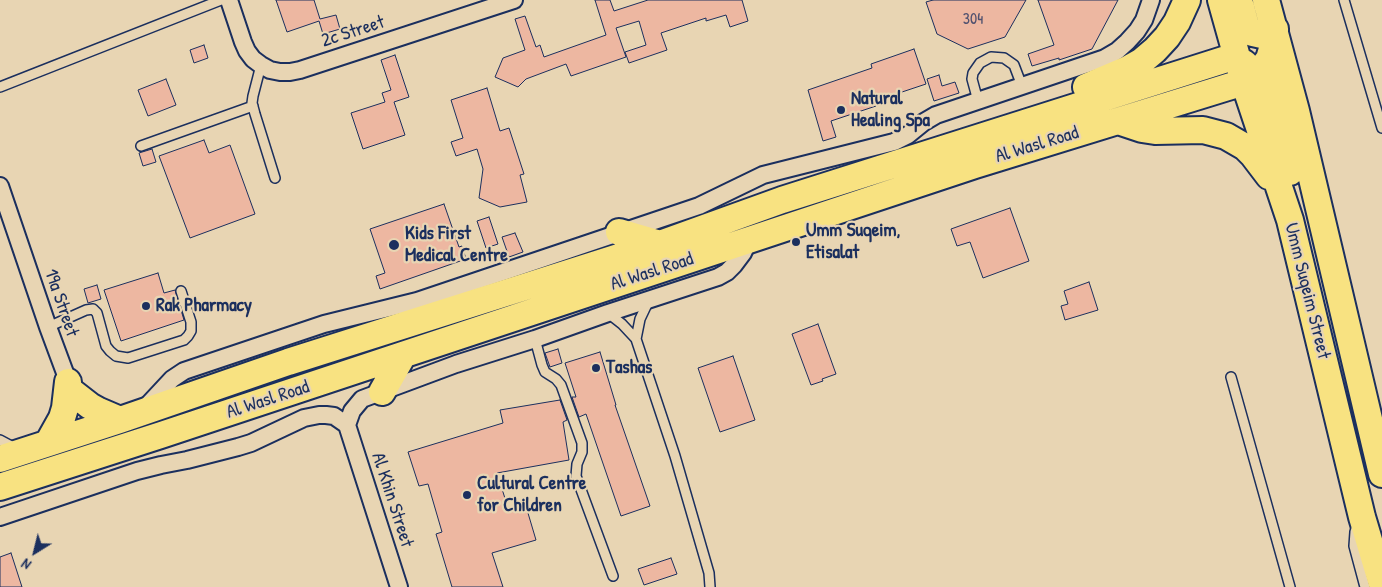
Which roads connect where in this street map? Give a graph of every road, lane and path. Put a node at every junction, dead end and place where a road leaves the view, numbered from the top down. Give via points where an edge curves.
1 (221, 0) edge
2 (229, 0) edge
3 (514, 0) edge
4 (1151, 0) edge
5 (1187, 0) edge
6 (1221, 0) edge
7 (1239, 0) edge
8 (1266, 0) edge
9 (1344, 0) edge
10 (485, 5) edge
11 (1275, 29) junction
12 (1236, 56) junction
13 (261, 65) junction
14 (1022, 86) junction
15 (0, 87) edge
16 (1255, 87) junction
17 (978, 101) junction
18 (253, 106) junction
19 (1118, 121) junction
20 (1013, 127) junction
21 (1382, 128) edge
22 (141, 146) dead end
23 (275, 178) dead end
24 (0, 186) edge
25 (1290, 220) junction
26 (619, 232) junction
27 (749, 240) junction
28 (660, 244) junction
29 (181, 291) dead end
30 (1338, 295) junction
31 (649, 300) junction
32 (608, 313) junction
33 (48, 327) junction
34 (535, 339) junction
35 (636, 339) junction
36 (403, 355) junction
37 (1231, 377) dead end
38 (70, 387) junction
39 (382, 392) junction
40 (130, 416) junction
41 (347, 425) junction
42 (88, 430) junction
43 (48, 444) junction
44 (7, 450) edge
45 (1382, 474) edge
46 (10, 483) edge
47 (0, 517) edge
48 (1362, 517) junction
49 (613, 576) dead end
50 (1382, 584) edge
51 (398, 587) edge
52 (710, 587) edge
53 (1290, 587) edge
54 (1365, 587) edge

1 - 15 lane
2 - 13 street via 247,51
3 - 10 street, 2c Street
4 - 14 street via 1137,31 1117,51 1092,63
5 - 20 main road via 1167,37 1142,61 1062,97
6 - 12 main road, Umm Suqeim Street
7 - 11 main road via 1249,30 1262,35
8 - 11 main road, Umm Suqeim Street
9 - 21 lane
10 - 13 street, 2c Street via 300,70 280,72
11 - 16 main road via 1269,59
11 - 30 main road, Umm Suqeim Street
12 - 16 main road, Umm Suqeim Street
12 - 20 main road, Al Wasl Road
13 - 18 lane
14 - 17 street
14 - 17 lane via 1014,64 1004,58 991,57 980,63 973,73
16 - 19 main road, Al Wasl Road
16 - 25 main road, Umm Suqeim Street
16 - 30 main road via 1312,257
17 - 26 street via 936,116 894,142 763,175 706,203
18 - 22 lane
18 - 23 lane
19 - 25 main road via 1155,131 1203,130 1236,141 1267,172
19 - 27 main road, Al Wasl Road
20 - 28 main road, Al Wasl Road via 782,200
24 - 33 street, 19a Street
25 - 48 main road, Umm Suqeim Street
26 - 28 main road
26 - 40 street via 417,301 324,324 184,371
27 - 31 street via 727,272
27 - 36 main road, Al Wasl Road
28 - 40 main road, Al Wasl Road via 288,362
29 - 33 lane via 191,322 188,336 128,358 116,356 106,346 93,309
30 - 45 main road, Umm Suqeim Street
31 - 32 street
31 - 35 lane via 640,319
32 - 34 street
32 - 35 lane
33 - 38 street, 19a Street
34 - 39 street
34 - 49 lane via 545,372 561,385 582,443 576,476
35 - 52 lane via 675,456 709,573
36 - 39 main road
36 - 46 main road, Al Wasl Road
37 - 53 lane
38 - 40 main road via 94,409 109,416
38 - 42 street, 19a Street
38 - 43 main road via 62,418
39 - 41 street via 356,404
40 - 42 main road, Al Wasl Road
41 - 47 street via 334,416 304,418 238,447 137,471
41 - 51 street, Al Khin Street
42 - 43 main road, Al Wasl Road
42 - 46 main road via 92,441 90,445 50,459
43 - 44 main road, Al Wasl Road
48 - 50 main road, Umm Suqeim Street
48 - 54 lane via 1355,532 1354,546

